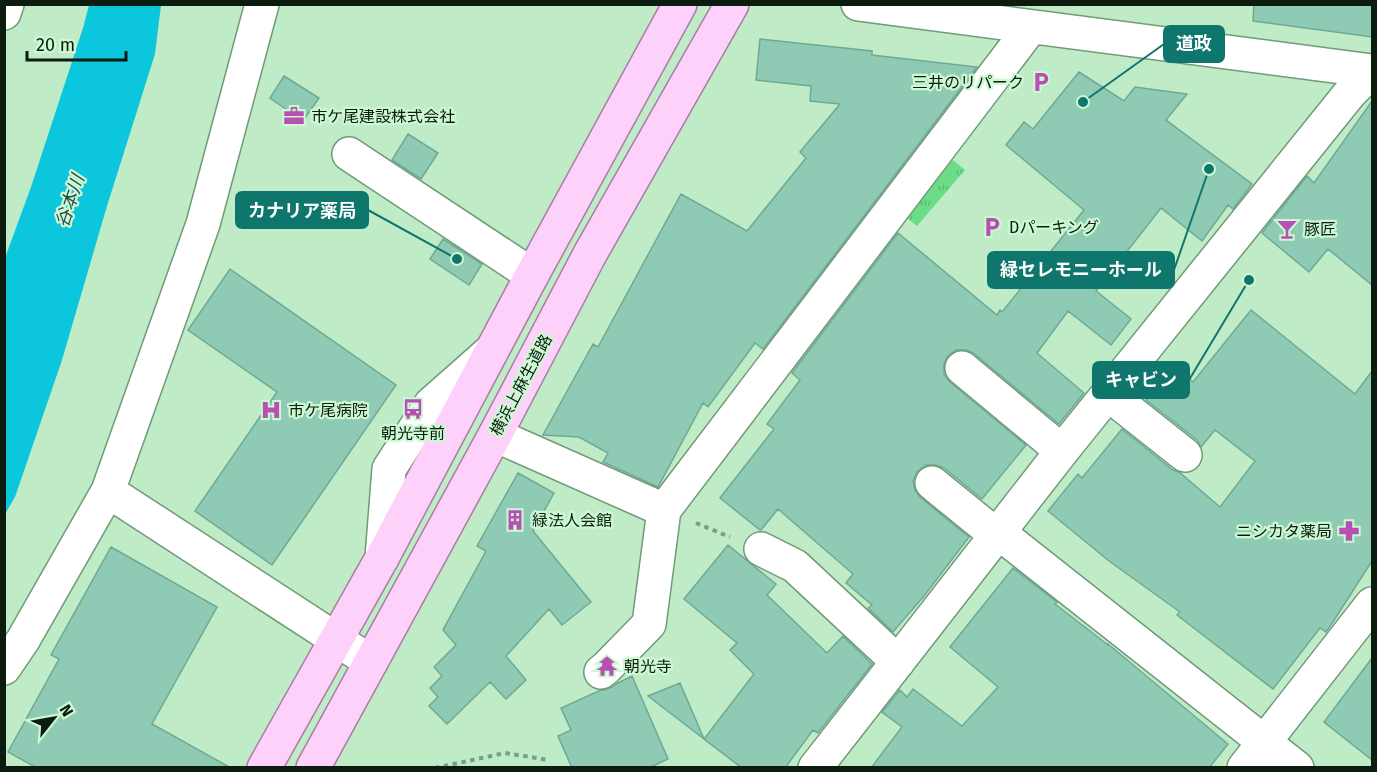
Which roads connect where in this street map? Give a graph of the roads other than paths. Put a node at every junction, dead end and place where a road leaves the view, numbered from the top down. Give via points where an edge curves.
1 (7, 4) edge
2 (262, 4) edge
3 (680, 4) edge
4 (732, 4) edge
5 (858, 4) edge
6 (4, 13) edge
7 (1031, 27) junction
8 (1372, 71) edge
9 (349, 153) dead end
10 (532, 275) junction
11 (962, 368) dead end
12 (1108, 394) junction
13 (495, 435) junction
14 (1062, 451) junction
15 (1185, 455) dead end
16 (932, 483) dead end
17 (108, 491) junction
18 (664, 510) junction
19 (997, 533) junction
20 (761, 549) road end
21 (1372, 604) edge
22 (336, 640) junction
23 (371, 662) junction
24 (898, 662) junction
25 (4, 668) edge
26 (601, 672) dead end
27 (1264, 741) junction
28 (264, 768) edge
29 (313, 768) edge
30 (815, 768) edge
31 (1244, 768) edge
32 (1297, 768) edge

1 - 6 street
2 - 17 street via 203,224
3 - 10 main road
4 - 13 main road, 横浜上麻生道路 via 590,254
5 - 7 street
7 - 8 street
7 - 18 street
8 - 12 street via 1350,93
9 - 10 street
10 - 22 main road
11 - 14 street
12 - 14 street
12 - 15 street
13 - 18 street
13 - 23 main road, 横浜上麻生道路
14 - 19 street
16 - 19 street
17 - 22 street
17 - 25 street
18 - 26 street via 649,624
19 - 24 street
19 - 27 street
20 - 24 street via 795,566
21 - 27 street
22 - 23 street
22 - 28 main road
23 - 29 main road, 横浜上麻生道路
24 - 30 street
27 - 31 street
27 - 32 street

